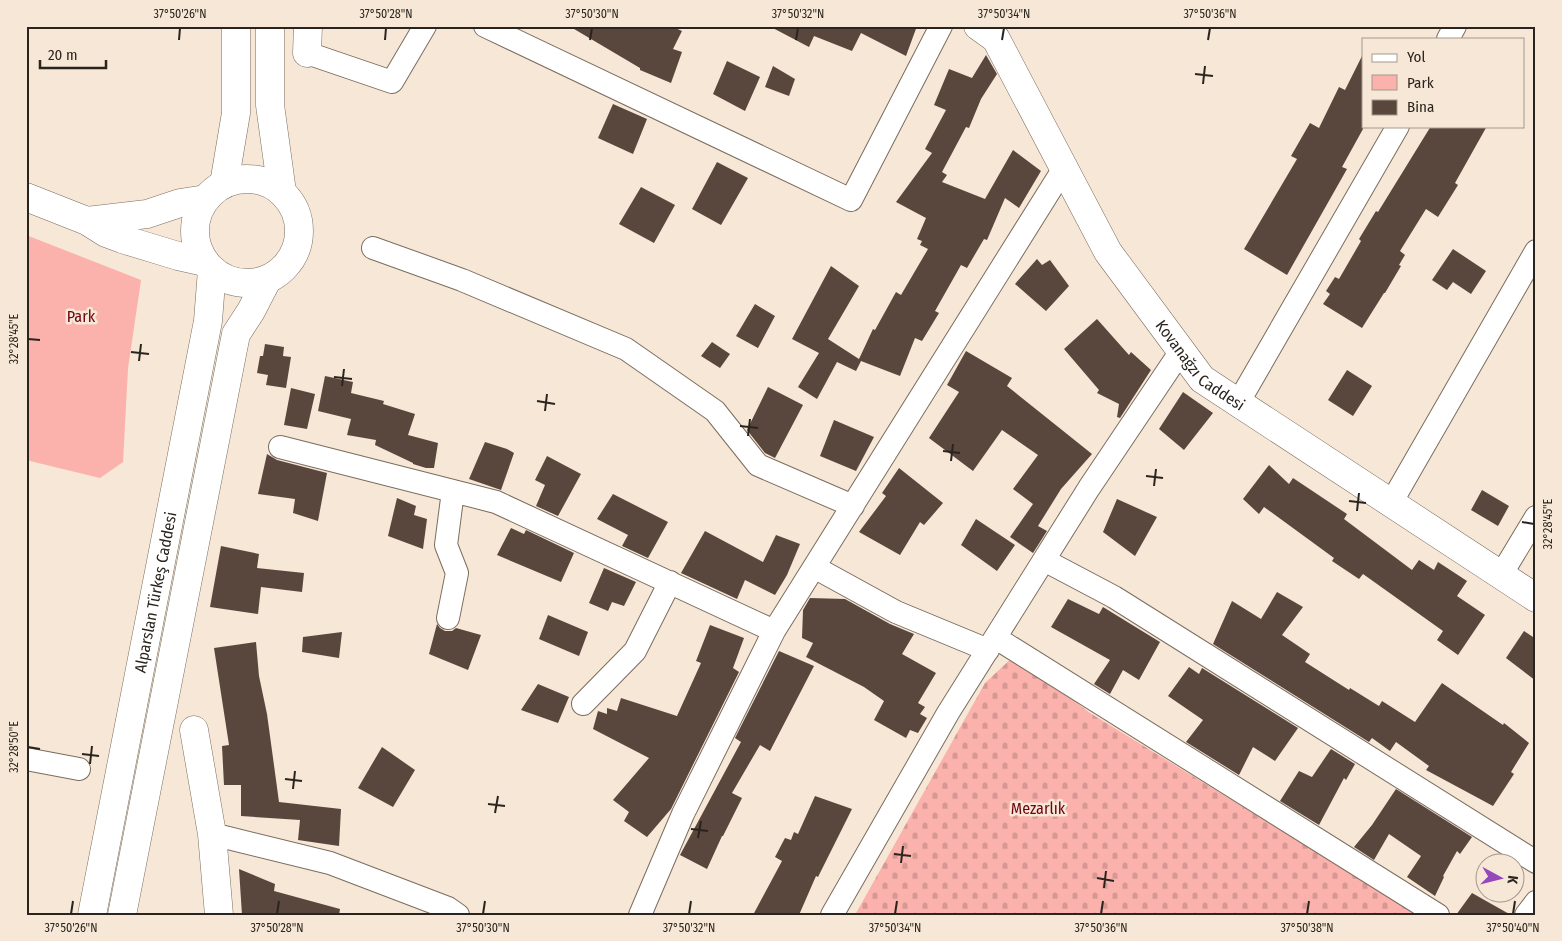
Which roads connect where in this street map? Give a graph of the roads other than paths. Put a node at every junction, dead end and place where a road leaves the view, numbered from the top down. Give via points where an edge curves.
1 (236, 26) edge
2 (270, 26) edge
3 (308, 26) edge
4 (425, 26) edge
5 (485, 26) edge
6 (941, 26) edge
7 (978, 26) edge
8 (1455, 26) edge
9 (1449, 38) edge
10 (307, 53) joint
11 (1397, 128) edge
12 (1064, 168) junction
13 (215, 191) junction
14 (282, 192) junction
15 (26, 197) edge
16 (87, 221) junction
17 (373, 248) dead end
18 (1536, 251) edge
19 (208, 266) junction
20 (267, 280) junction
21 (1181, 351) junction
22 (1238, 403) junction
23 (280, 447) dead end
24 (453, 491) junction
25 (1390, 503) junction
26 (853, 506) junction
27 (1536, 516) edge
28 (1044, 560) junction
29 (814, 567) junction
30 (1501, 576) junction
31 (670, 582) junction
32 (1536, 598) edge
33 (448, 618) dead end
34 (774, 631) junction
35 (992, 644) junction
36 (583, 704) dead end
37 (194, 730) dead end
38 (26, 759) edge
39 (80, 769) dead end
40 (212, 834) junction
41 (1536, 862) edge
42 (1536, 902) edge
43 (92, 915) edge
44 (122, 915) edge
45 (219, 915) edge
46 (458, 915) edge
47 (640, 915) edge
48 (832, 915) edge
49 (1438, 915) edge
50 (1526, 915) edge

1 - 13 main road via 236,113
2 - 14 main road via 270,105
3 - 10 main road
4 - 10 street via 392,82
5 - 6 street via 850,200
7 - 12 main road, Kovanağzı Caddesi via 996,39
8 - 9 street
11 - 22 street
12 - 21 main road, Kovanağzı Caddesi via 1108,252
12 - 26 street
13 - 14 main road via 234,180 251,178
13 - 16 main road via 147,214
13 - 19 main road via 197,213 195,230 197,247
14 - 20 main road via 293,206 299,223 299,240 293,257
15 - 16 main road
16 - 19 main road via 122,239
17 - 26 street via 462,280 626,349 714,411 758,465
18 - 25 street
19 - 20 main road via 232,282 250,284
19 - 43 main road, Alparslan Türkeş Caddesi via 208,321
20 - 44 main road, Alparslan Türkeş Caddesi via 236,334
21 - 22 main road, Kovanağzı Caddesi via 1202,379
21 - 28 street
22 - 25 main road, Kovanağzı Caddesi
23 - 24 street
24 - 31 street via 496,502
24 - 33 street via 446,545 457,572
25 - 30 main road, Kovanağzı Caddesi
26 - 29 street
27 - 30 street
28 - 35 street
28 - 41 street via 1114,597
29 - 34 street
29 - 35 street via 896,612
30 - 32 main road, Kovanağzı Caddesi
31 - 34 street
31 - 36 street via 635,650
34 - 47 street via 683,814
35 - 48 street via 948,713
35 - 49 street
37 - 40 main road
38 - 39 street
40 - 45 main road
40 - 46 street via 330,863 448,908
42 - 50 street

